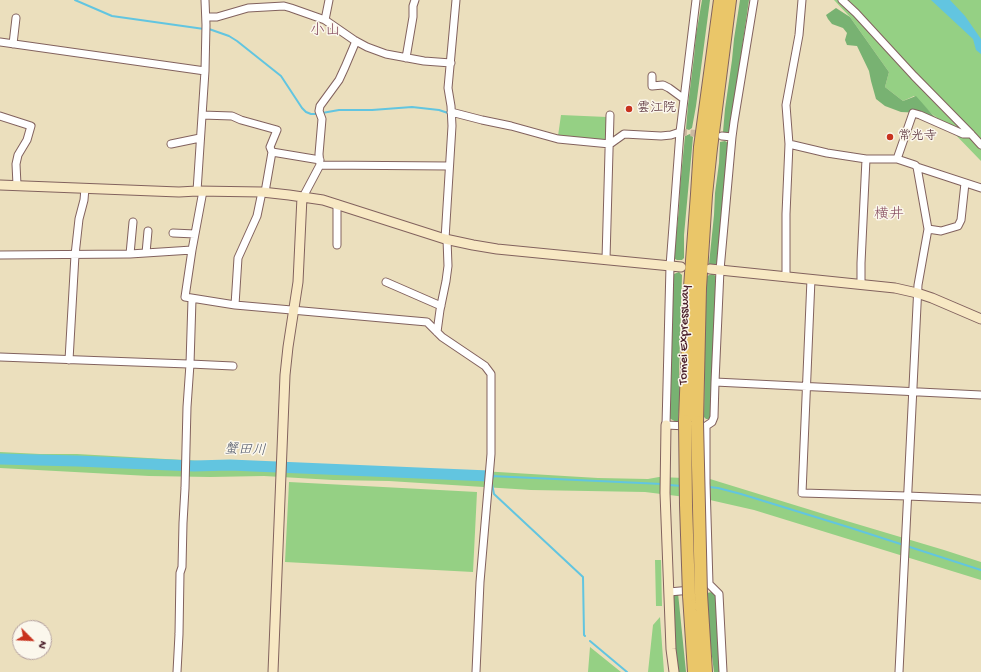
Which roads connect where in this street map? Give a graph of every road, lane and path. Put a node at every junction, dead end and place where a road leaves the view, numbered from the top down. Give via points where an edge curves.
1 (205, 0) edge
2 (329, 0) edge
3 (415, 0) edge
4 (456, 0) edge
5 (696, 0) edge
6 (720, 0) edge
7 (730, 0) edge
8 (754, 0) edge
9 (802, 0) edge
10 (842, 0) edge
11 (206, 17) junction
12 (16, 18) dead end
13 (325, 20) junction
14 (356, 41) junction
15 (0, 42) edge
16 (13, 44) junction
17 (406, 58) junction
18 (451, 63) junction
19 (205, 72) junction
20 (652, 76) dead end
21 (684, 99) junction
22 (451, 112) junction
23 (202, 115) junction
24 (610, 115) dead end
25 (0, 116) edge
26 (680, 132) junction
27 (971, 134) junction
28 (722, 136) dead end
29 (732, 137) junction
30 (200, 138) junction
31 (171, 144) dead end
32 (610, 144) junction
33 (789, 144) junction
34 (981, 145) edge
35 (272, 152) junction
36 (866, 159) junction
37 (898, 159) junction
38 (320, 162) junction
39 (449, 166) junction
40 (917, 167) junction
41 (965, 183) junction
42 (0, 184) edge
43 (17, 185) junction
44 (85, 188) junction
45 (981, 188) edge
46 (200, 191) junction
47 (264, 192) junction
48 (303, 197) junction
49 (337, 204) junction
50 (133, 222) dead end
51 (928, 230) junction
52 (148, 231) dead end
53 (174, 233) dead end
54 (195, 234) junction
55 (446, 239) junction
56 (337, 245) dead end
57 (192, 250) junction
58 (146, 253) junction
59 (130, 254) junction
60 (0, 255) edge
61 (75, 255) junction
62 (606, 259) junction
63 (670, 266) junction
64 (681, 267) dead end
65 (710, 269) dead end
66 (720, 270) junction
67 (786, 277) junction
68 (811, 280) junction
69 (386, 282) dead end
70 (861, 284) junction
71 (917, 293) junction
72 (192, 299) junction
73 (234, 305) junction
74 (441, 306) junction
75 (293, 310) junction
76 (981, 319) edge
77 (437, 332) junction
78 (0, 357) edge
79 (69, 360) junction
80 (190, 364) junction
81 (233, 366) dead end
82 (715, 382) junction
83 (807, 387) junction
84 (912, 391) junction
85 (981, 395) edge
86 (696, 423) junction
87 (666, 425) junction
88 (907, 496) junction
89 (981, 499) edge
90 (713, 589) junction
91 (669, 592) junction
92 (695, 594) junction
93 (177, 672) edge
94 (273, 672) edge
95 (476, 672) edge
96 (674, 672) edge
97 (694, 672) edge
98 (706, 672) edge
99 (723, 672) edge
100 (899, 672) edge

1 - 11 street
2 - 13 street
3 - 17 street
4 - 18 street
5 - 21 street
6 - 86 highway, Tomei Expressway via 700,147 690,287
7 - 86 highway, Tomei Expressway via 706,195
8 - 29 street
9 - 33 street via 799,35 786,105
10 - 27 street
11 - 13 street via 217,18 248,8 284,6
11 - 19 street
12 - 16 street
13 - 14 street
14 - 17 street via 386,54
14 - 38 street via 339,80 320,106
15 - 16 street
16 - 19 street
17 - 18 street
18 - 22 street via 448,88
19 - 23 street
20 - 21 street via 652,86 663,85
21 - 26 street
22 - 32 street via 558,139
22 - 39 street
23 - 30 street
23 - 35 street via 232,116 277,130 270,147
24 - 32 street
25 - 43 street via 31,126 27,140 18,155
26 - 32 street via 661,136 624,134
26 - 63 street
27 - 34 street
27 - 37 street via 962,134 913,113
28 - 29 street
29 - 66 street
30 - 31 street
30 - 46 street
32 - 62 street
33 - 36 street
33 - 67 street
35 - 38 street
35 - 47 street
36 - 37 street
36 - 70 street
37 - 40 street
38 - 39 street
38 - 48 street
39 - 55 street
40 - 41 street
40 - 51 street
41 - 45 street
41 - 51 street via 958,226 941,231
42 - 43 street
43 - 44 street
44 - 46 street
44 - 61 street
46 - 47 street
46 - 54 street
47 - 48 street
47 - 73 street via 257,216 238,258
48 - 49 street
48 - 75 street via 298,282
49 - 55 street
49 - 56 street
50 - 59 street
51 - 71 street
52 - 58 street
53 - 54 street
54 - 57 street
55 - 62 street via 497,249
55 - 74 street via 448,266
57 - 58 street
57 - 72 street via 185,297
58 - 59 street
59 - 61 street
60 - 61 street
61 - 79 street
62 - 63 street
63 - 64 street
63 - 87 street
65 - 66 street
66 - 67 street
66 - 82 street
67 - 68 street
68 - 70 street
68 - 83 street
69 - 74 street
70 - 71 street
71 - 76 street
71 - 84 street
72 - 73 street
72 - 80 street
73 - 75 street
74 - 77 street
75 - 77 street via 427,322
75 - 94 street via 285,375
77 - 95 street via 485,366 492,374 491,454 480,582
78 - 79 street
79 - 80 street
80 - 81 street
80 - 93 street
82 - 83 street
82 - 86 street via 712,422
83 - 84 street
83 - 88 street via 802,493
84 - 85 street
84 - 88 street
86 - 87 street
86 - 90 street via 706,483 709,584
86 - 92 highway, Tomei Expressway, bridge
87 - 91 street via 665,493
88 - 89 street
88 - 100 street
90 - 91 street
90 - 99 street via 718,594
91 - 96 street
92 - 97 highway, Tomei Expressway
92 - 98 highway, Tomei Expressway

